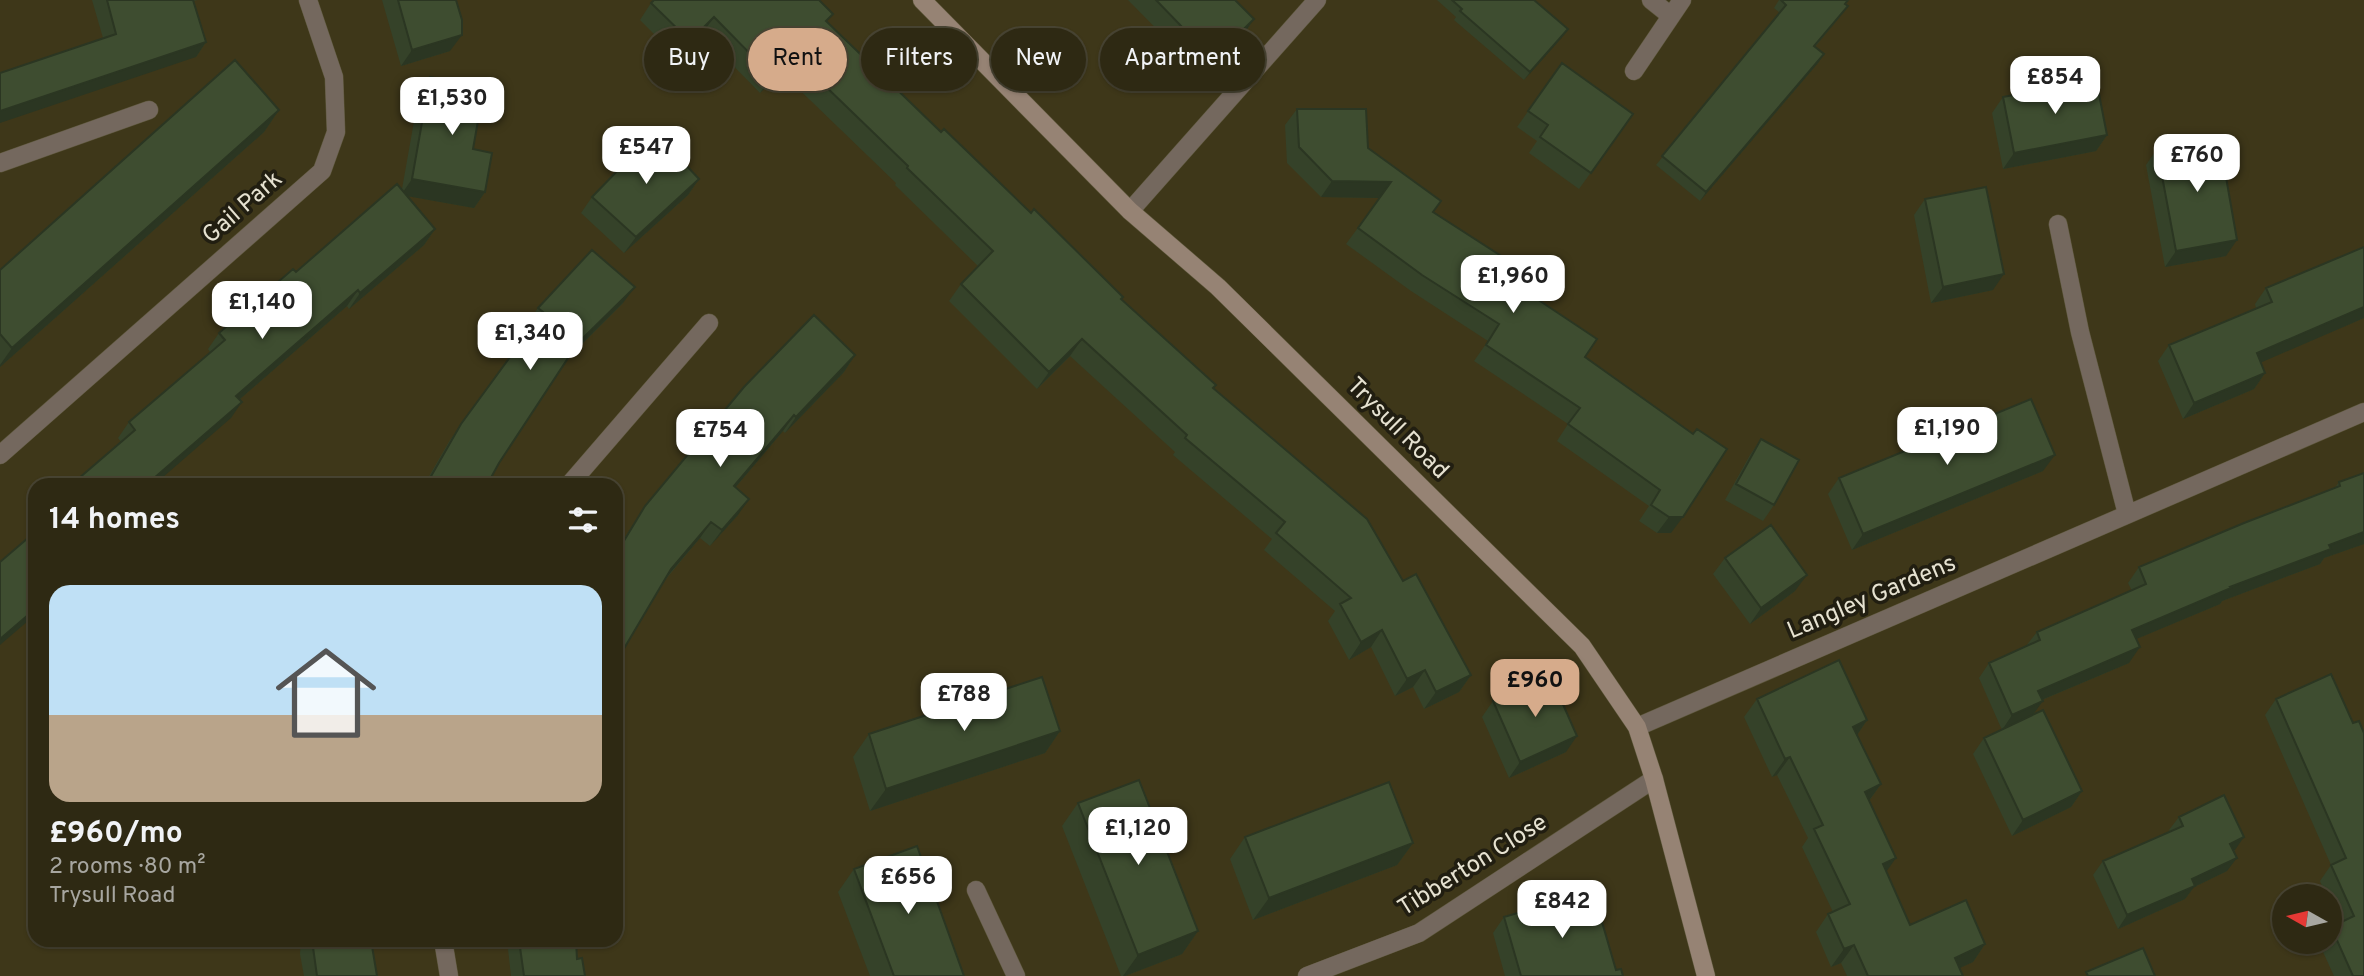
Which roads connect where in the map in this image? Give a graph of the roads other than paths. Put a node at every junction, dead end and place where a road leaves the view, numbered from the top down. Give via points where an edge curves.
1 (308, 0) edge
2 (922, 0) edge
3 (1317, 0) edge
4 (1651, 0) edge
5 (1682, 0) edge
6 (1671, 16) junction
7 (1634, 71) dead end
8 (149, 110) dead end
9 (0, 163) edge
10 (1130, 211) junction
11 (2058, 224) dead end
12 (709, 323) dead end
13 (2364, 412) edge
14 (0, 455) edge
15 (575, 478) edge
16 (2127, 514) junction
17 (1637, 727) junction
18 (1654, 779) junction
19 (976, 890) dead end
20 (444, 947) edge
21 (449, 976) edge
22 (1016, 976) edge
23 (1307, 976) edge
24 (1706, 976) edge

1 - 14 street, Gail Park via 334,77 336,132 322,171
2 - 10 street, Trysull Road
3 - 10 street
4 - 6 street
5 - 6 street
6 - 7 street
8 - 9 street
10 - 17 street, Trysull Road via 1218,287 1583,646
11 - 16 street via 2080,332
12 - 15 street
13 - 16 street, Langley Gardens
16 - 17 street, Langley Gardens
17 - 18 street, Trysull Road
18 - 23 street, Tibberton Close via 1419,933
18 - 24 street, Trysull Road
19 - 22 street
20 - 21 street

